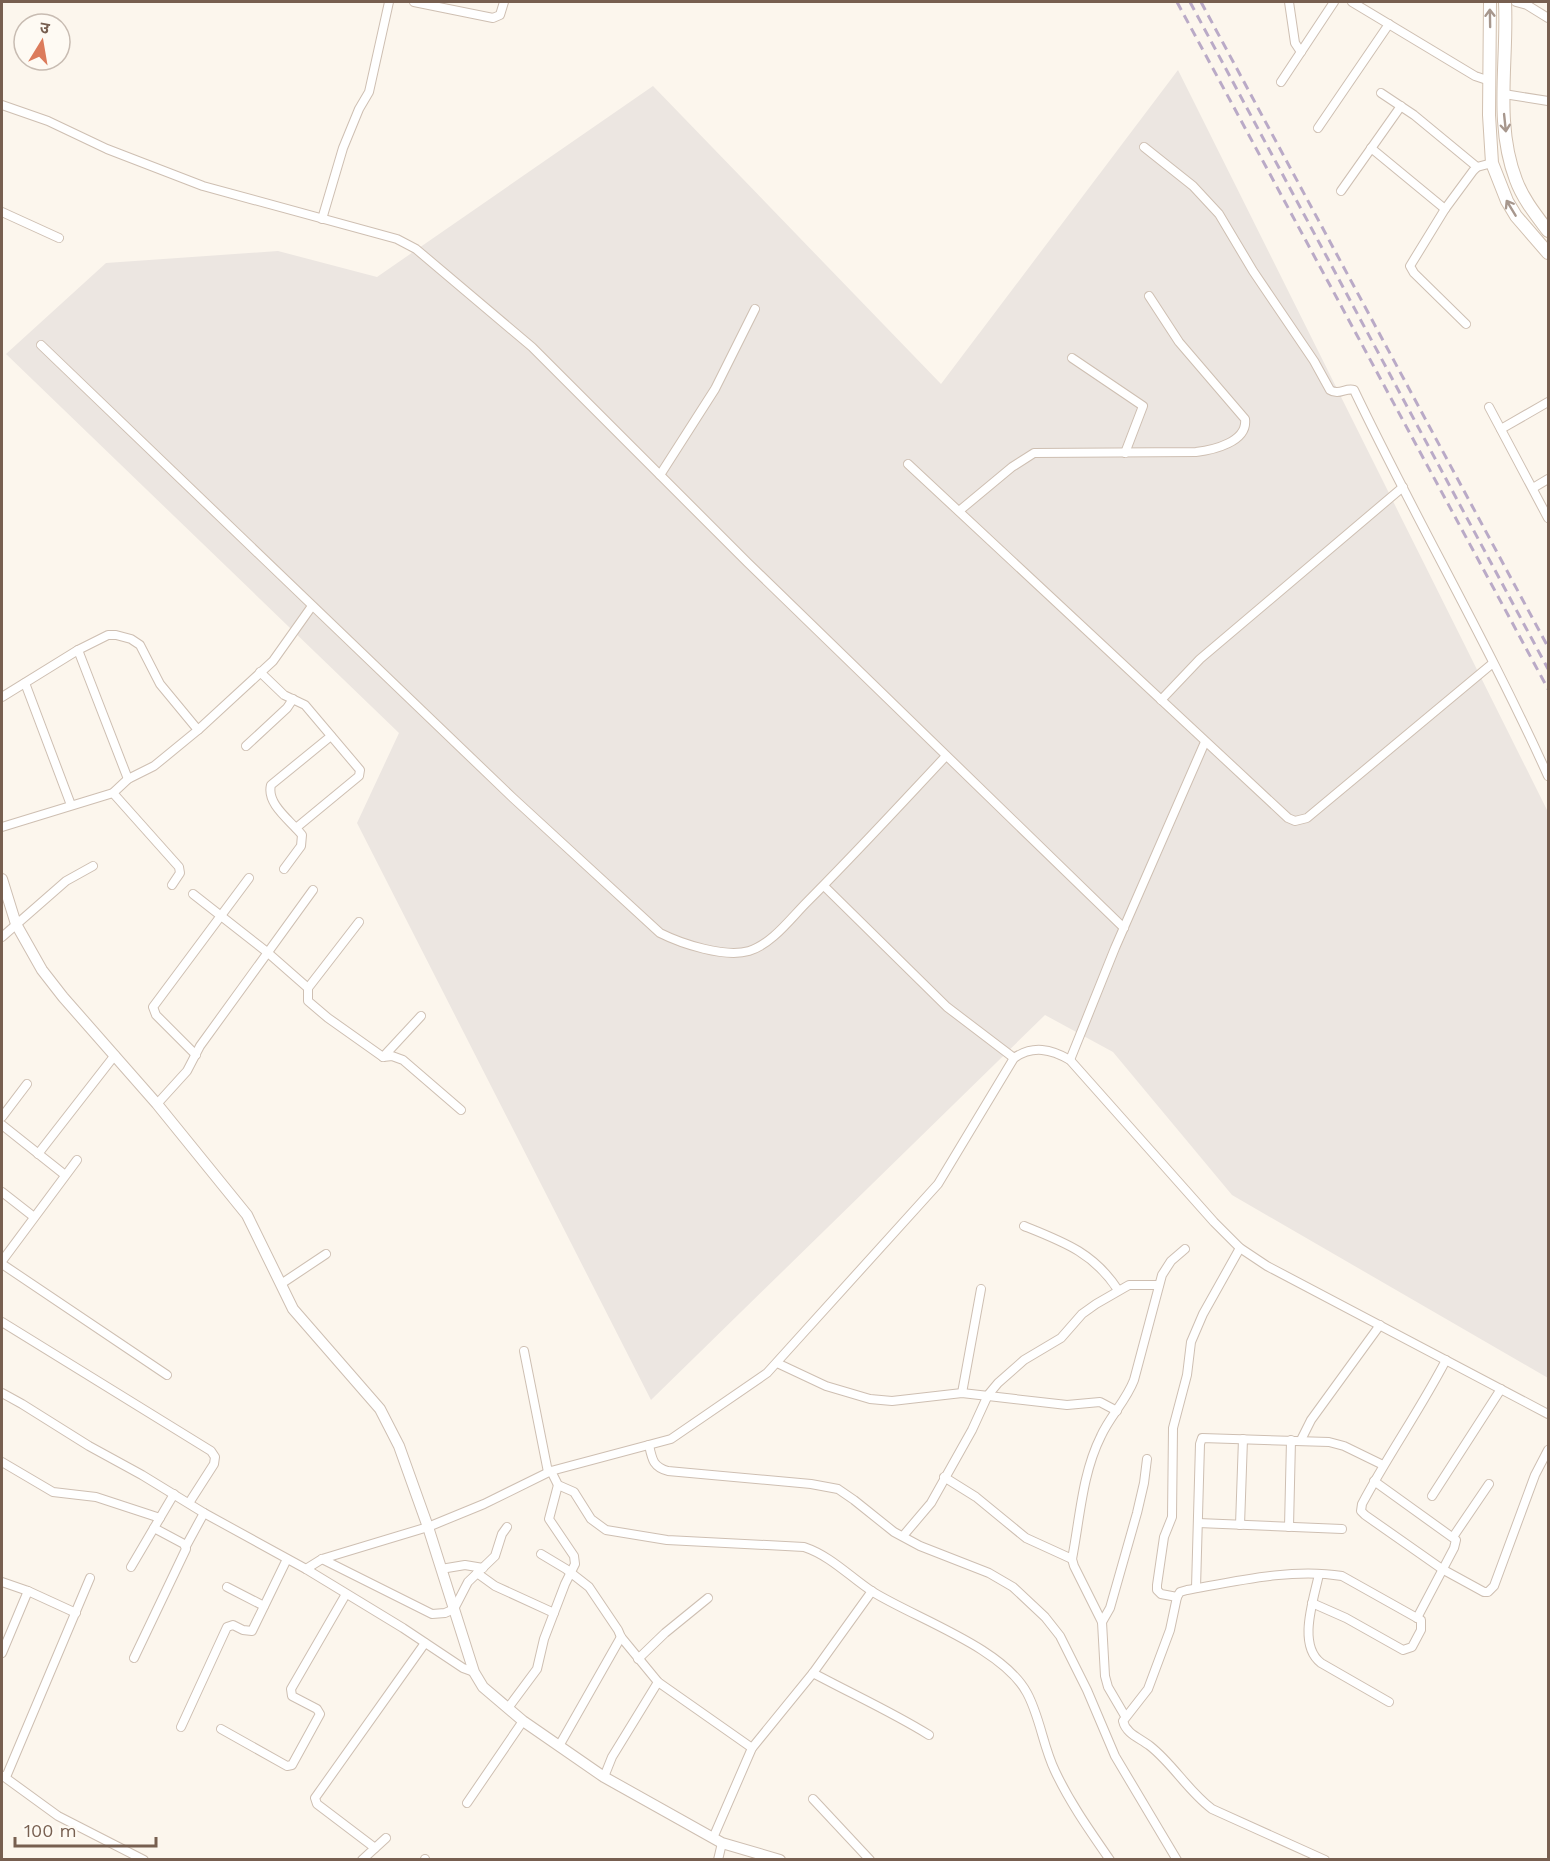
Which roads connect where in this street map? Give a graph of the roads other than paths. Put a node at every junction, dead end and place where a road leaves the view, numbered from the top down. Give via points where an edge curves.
1 (388, 2) edge
2 (414, 2) edge
3 (504, 2) edge
4 (1289, 2) edge
5 (1334, 2) edge
6 (1352, 2) edge
7 (1490, 2) edge
8 (1504, 2) edge
9 (1515, 2) edge
10 (450, 5) edge
11 (1548, 18) edge
12 (1389, 24) junction
13 (1301, 52) junction
14 (1490, 81) junction
15 (1281, 82) dead end
16 (1381, 93) dead end
17 (1503, 94) junction
18 (1548, 101) edge
19 (2, 105) edge
20 (1401, 106) junction
21 (1318, 128) dead end
22 (1144, 147) dead end
23 (1371, 148) junction
24 (1492, 163) junction
25 (1477, 167) junction
26 (1341, 191) dead end
27 (1445, 209) junction
28 (2, 212) edge
29 (322, 219) junction
30 (1548, 231) edge
31 (59, 238) dead end
32 (1548, 253) edge
33 (1149, 296) dead end
34 (755, 309) dead end
35 (1466, 324) dead end
36 (41, 345) dead end
37 (1072, 358) dead end
38 (1489, 407) dead end
39 (1547, 407) edge
40 (1502, 429) junction
41 (1125, 453) junction
42 (908, 464) dead end
43 (660, 475) junction
44 (1548, 478) edge
45 (1403, 487) junction
46 (1533, 488) junction
47 (959, 511) junction
48 (1548, 519) edge
49 (312, 606) junction
50 (78, 650) junction
51 (1493, 663) junction
52 (260, 672) junction
53 (25, 683) junction
54 (2, 697) edge
55 (293, 699) junction
56 (1161, 700) junction
57 (198, 730) junction
58 (331, 736) junction
59 (1205, 742) junction
60 (246, 746) dead end
61 (946, 756) junction
62 (1548, 776) edge
63 (128, 779) junction
64 (113, 793) junction
65 (71, 805) junction
66 (2, 826) edge
67 (296, 828) junction
68 (93, 866) dead end
69 (284, 869) dead end
70 (249, 878) dead end
71 (2, 879) edge
72 (172, 885) dead end
73 (824, 886) junction
74 (313, 890) dead end
75 (193, 894) dead end
76 (220, 916) junction
77 (359, 922) dead end
78 (16, 924) junction
79 (1124, 928) junction
80 (2, 937) edge
81 (267, 952) junction
82 (308, 987) junction
83 (422, 1016) dead end
84 (196, 1055) junction
85 (115, 1056) junction
86 (383, 1057) junction
87 (1014, 1058) junction
88 (1070, 1060) junction
89 (27, 1084) dead end
90 (157, 1104) junction
91 (461, 1110) dead end
92 (2, 1117) edge
93 (2, 1125) edge
94 (38, 1154) junction
95 (77, 1160) dead end
96 (65, 1175) junction
97 (2, 1192) edge
98 (34, 1217) junction
99 (1024, 1226) dead end
100 (1240, 1248) junction
101 (1185, 1249) dead end
102 (326, 1254) dead end
103 (2, 1259) edge
104 (281, 1284) junction
105 (1160, 1285) junction
106 (981, 1289) dead end
107 (1118, 1290) junction
108 (2, 1323) edge
109 (1380, 1325) junction
110 (524, 1351) dead end
111 (1446, 1360) junction
112 (777, 1363) junction
113 (167, 1375) dead end
114 (1501, 1389) junction
115 (962, 1393) junction
116 (2, 1394) edge
117 (988, 1395) junction
118 (1117, 1411) junction
119 (1548, 1414) edge
120 (1243, 1439) junction
121 (1296, 1440) junction
122 (647, 1446) junction
123 (1548, 1450) edge
124 (1147, 1459) dead end
125 (2, 1462) edge
126 (1383, 1465) junction
127 (552, 1470) junction
128 (944, 1477) junction
129 (1374, 1481) junction
130 (1490, 1484) dead end
131 (558, 1485) junction
132 (174, 1494) junction
133 (1432, 1496) dead end
134 (189, 1503) junction
135 (204, 1513) junction
136 (160, 1518) junction
137 (1198, 1523) junction
138 (1240, 1525) junction
139 (428, 1527) junction
140 (507, 1527) dead end
141 (1289, 1527) junction
142 (154, 1528) junction
143 (1342, 1529) dead end
144 (903, 1536) junction
145 (1453, 1537) junction
146 (186, 1546) junction
147 (541, 1554) dead end
148 (287, 1559) junction
149 (322, 1559) junction
150 (1072, 1559) junction
151 (131, 1567) dead end
152 (306, 1569) junction
153 (441, 1569) junction
154 (1442, 1569) junction
155 (480, 1571) junction
156 (570, 1572) junction
157 (1319, 1574) junction
158 (90, 1578) dead end
159 (2, 1582) edge
160 (227, 1587) dead end
161 (1196, 1588) junction
162 (28, 1591) junction
163 (872, 1591) junction
164 (346, 1594) junction
165 (1177, 1597) junction
166 (708, 1598) dead end
167 (1312, 1603) junction
168 (264, 1606) junction
169 (454, 1609) junction
170 (76, 1613) junction
171 (554, 1613) junction
172 (1417, 1618) junction
173 (1102, 1622) junction
174 (621, 1637) junction
175 (425, 1643) junction
176 (2, 1653) edge
177 (134, 1658) dead end
178 (638, 1659) junction
179 (474, 1672) junction
180 (813, 1673) junction
181 (657, 1682) junction
182 (1389, 1702) dead end
183 (508, 1708) junction
184 (1125, 1716) junction
185 (523, 1721) junction
186 (181, 1727) dead end
187 (221, 1729) dead end
188 (929, 1735) dead end
189 (559, 1746) junction
190 (752, 1748) junction
191 (4, 1776) edge
192 (604, 1777) junction
193 (813, 1799) dead end
194 (466, 1803) dead end
195 (386, 1838) dead end
196 (718, 1840) junction
197 (375, 1848) junction
198 (144, 1860) edge
199 (362, 1860) edge
200 (718, 1860) edge
201 (780, 1860) edge
202 (870, 1860) edge
203 (1110, 1860) edge
204 (1177, 1860) edge
205 (1325, 1860) edge

1 - 29 street via 369,92 343,148
2 - 10 street
3 - 10 street via 500,15 493,18
4 - 13 street via 1295,43
5 - 13 street
6 - 12 street
14 -> 7 main road
8 - 17 main road
9 - 11 street
12 - 14 street via 1475,76
12 - 21 street
13 - 15 street
14 - 24 main road
16 - 20 street
17 - 18 street
17 -> 30 main road via 1514,174
19 - 29 street via 203,186
20 - 23 street
20 - 25 street
22 - 45 street via 1208,200 1330,390 1354,390
23 - 26 street
23 - 27 street
24 - 25 street
32 -> 24 main road via 1516,216
25 - 27 street
27 - 35 street via 1411,262 1411,269
28 - 31 street
29 - 43 street via 397,239 416,249 532,347
33 - 41 street via 1179,342 1246,422 1235,439 1215,450
34 - 43 street via 715,389
36 - 49 street
37 - 41 street via 1143,406
38 - 40 street
39 - 40 street
40 - 46 street
41 - 47 street via 1034,453
42 - 47 street
43 - 61 street
44 - 46 street
45 - 51 street
45 - 56 street via 1200,659
46 - 48 street
47 - 56 street
49 - 52 street via 273,661
49 - 73 street via 660,933 693,946 745,952 771,939
50 - 53 street
50 - 57 street via 108,635 125,636 135,642 144,650 160,684
50 - 63 street
51 - 59 street via 1301,821 1288,818
51 - 62 street
52 - 55 street
52 - 57 street
53 - 54 street
53 - 65 street
55 - 58 street via 305,705
55 - 60 street
56 - 59 street
57 - 63 street via 154,766
58 - 67 street via 271,785 271,800
58 - 67 street via 360,774
59 - 79 street
61 - 73 street
61 - 79 street
63 - 64 street
64 - 65 street
64 - 72 street via 179,867 180,873
65 - 66 street
67 - 69 street via 303,840
68 - 78 street via 66,881
70 - 76 street
71 - 78 street
73 - 87 street via 947,1007
74 - 81 street
75 - 76 street
76 - 81 street
76 - 84 street via 153,1007 156,1015
77 - 82 street
78 - 80 street
78 - 85 street via 42,970
79 - 88 street
81 - 82 street
81 - 84 street
82 - 86 street via 308,1001
83 - 86 street
84 - 90 street
85 - 90 street
85 - 94 street
86 - 91 street via 403,1060
87 - 88 street via 1032,1049 1047,1049
87 - 112 street via 938,1184
88 - 100 street
89 - 92 street
90 - 104 street via 247,1215
93 - 94 street
94 - 96 street
95 - 96 street
96 - 98 street
97 - 98 street
98 - 103 street
99 - 107 street via 1080,1250 1100,1266
100 - 109 street
100 - 165 street via 1191,1342 1173,1428 1172,1522 1164,1537 1157,1590
101 - 105 street via 1165,1268
102 - 104 street
103 - 113 street
104 - 139 street via 293,1309 380,1409 399,1446
105 - 107 street via 1140,1284
105 - 118 street via 1134,1380
106 - 115 street
107 - 117 street via 1082,1314 1061,1338 1016,1367
108 - 134 street via 211,1451 214,1464
109 - 111 street
109 - 121 street
110 - 127 street
111 - 114 street
111 - 126 street via 1425,1401
112 - 115 street via 826,1386 870,1399 892,1401
112 - 122 street via 678,1436
114 - 119 street
114 - 133 street
115 - 117 street
116 - 132 street
117 - 118 street via 1067,1405 1100,1402
117 - 128 street
118 - 150 street via 1101,1436 1086,1479
120 - 121 street
120 - 137 street via 1201,1440
120 - 138 street
121 - 126 street via 1335,1443
121 - 141 street
122 - 127 street
122 - 144 street via 656,1466 668,1471 838,1489
123 - 154 street via 1491,1590 1485,1592
124 - 173 street via 1137,1513 1110,1608
125 - 136 street via 53,1492 96,1497
126 - 129 street
127 - 131 street
127 - 139 street
128 - 144 street via 931,1503
128 - 150 street via 1026,1538
129 - 145 street
129 - 154 street via 1361,1511
130 - 145 street
131 - 156 street via 549,1519 574,1556
131 - 163 street via 574,1492 591,1520 606,1530 667,1540 804,1547 818,1552
132 - 134 street
132 - 136 street
134 - 135 street
135 - 146 street
135 - 148 street
136 - 142 street
137 - 138 street
137 - 161 street
138 - 141 street
139 - 149 street
139 - 153 street
140 - 155 street via 495,1556
141 - 143 street
142 - 146 street
142 - 151 street
144 - 204 street via 1000,1579 1045,1617 1060,1636 1115,1756
145 - 154 street via 1456,1544
146 - 177 street
147 - 156 street
148 - 152 street
148 - 168 street
149 - 152 street
149 - 169 street via 432,1614
150 - 173 street
152 - 164 street
153 - 155 street via 465,1565
153 - 169 street
154 - 172 street
155 - 169 street via 468,1582
155 - 171 street via 495,1586
156 - 171 street
156 - 174 street via 589,1587
157 - 161 street via 1278,1575
157 - 167 street
157 - 172 street via 1350,1579
158 - 170 street
159 - 162 street
160 - 168 street
161 - 165 street via 1180,1592
162 - 170 street
162 - 176 street
163 - 180 street
163 - 203 street via 996,1658 1014,1675 1027,1694 1054,1769
164 - 175 street
164 - 187 street via 291,1689 292,1696 320,1714 291,1765
165 - 184 street via 1154,1675 1138,1703
166 - 178 street
167 - 172 street via 1403,1650 1412,1647 1421,1630
167 - 182 street via 1309,1624 1316,1659
168 - 186 street via 251,1632 233,1625 227,1627
169 - 179 street
170 - 191 street
171 - 183 street via 537,1670
173 - 184 street via 1105,1676
174 - 178 street
174 - 189 street
175 - 179 street
175 - 197 street via 315,1798 317,1804
178 - 181 street
179 - 183 street via 483,1687
180 - 188 street
180 - 190 street
181 - 190 street
181 - 192 street
183 - 185 street
184 - 205 street via 1127,1730 1151,1747 1212,1809
185 - 189 street
185 - 194 street
189 - 192 street
190 - 196 street
191 - 198 street via 58,1816
192 - 196 street
193 - 202 street
195 - 197 street
196 - 200 street
196 - 201 street
197 - 199 street

